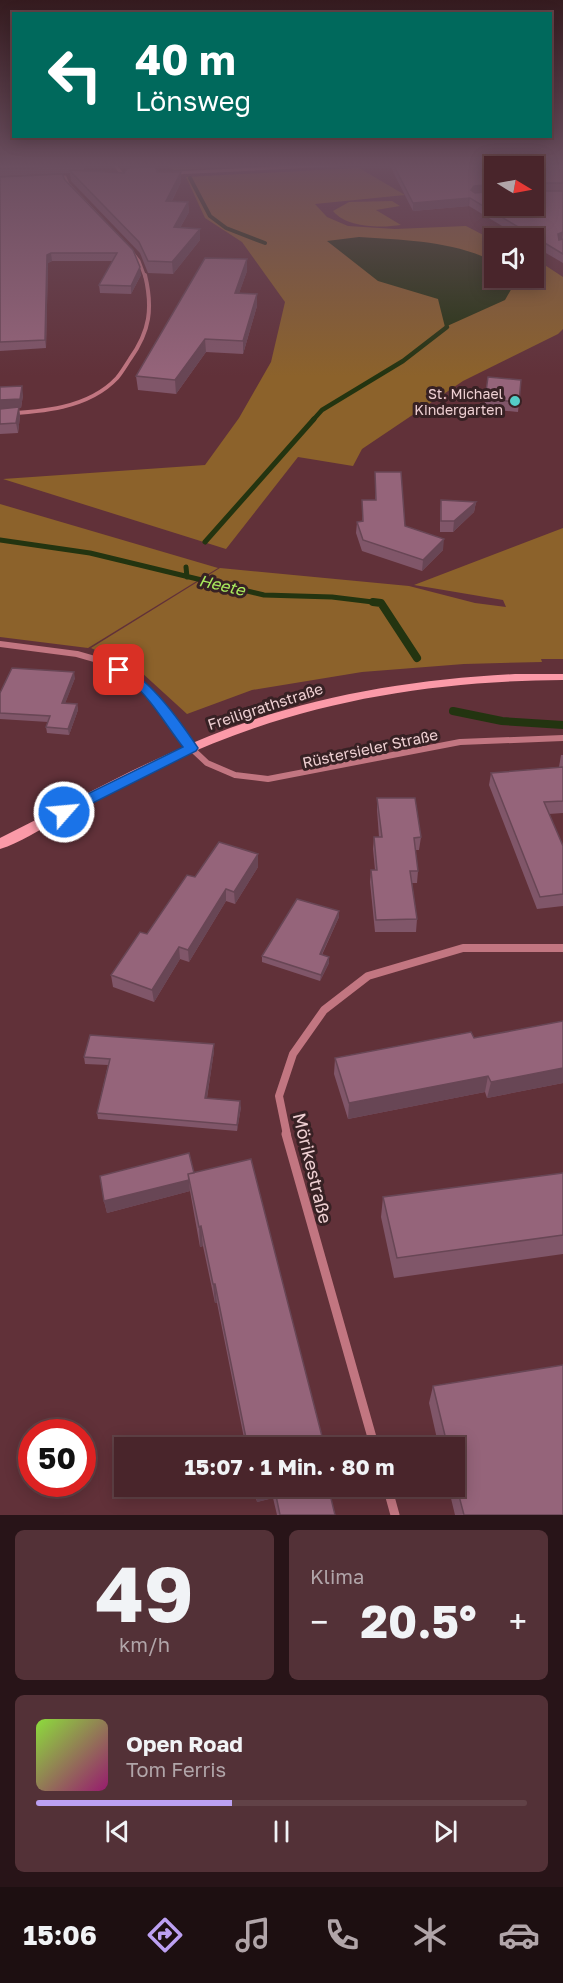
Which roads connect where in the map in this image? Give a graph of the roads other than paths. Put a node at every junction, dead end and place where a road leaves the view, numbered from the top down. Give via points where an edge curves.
1 (124, 242) edge
2 (0, 414) edge
3 (0, 644) edge
4 (563, 678) edge
5 (563, 738) edge
6 (191, 748) junction
7 (0, 844) edge
8 (563, 948) edge
9 (372, 1437) edge
10 (390, 1497) edge
11 (395, 1515) edge

1 - 2 street via 137,256 149,285 146,338 115,380 95,395 59,408
3 - 6 street, Rüstersieler Straße via 77,654 105,662 133,678
4 - 6 main road, Freiligrathstraße via 441,681 382,690 285,713
5 - 6 street, Rüstersieler Straße via 460,742 268,779 235,776 207,763
6 - 7 main road, Freiligrathstraße
8 - 9 street, Mörikestraße via 463,948 368,976 324,1010 293,1054 279,1096 288,1148
10 - 11 street

